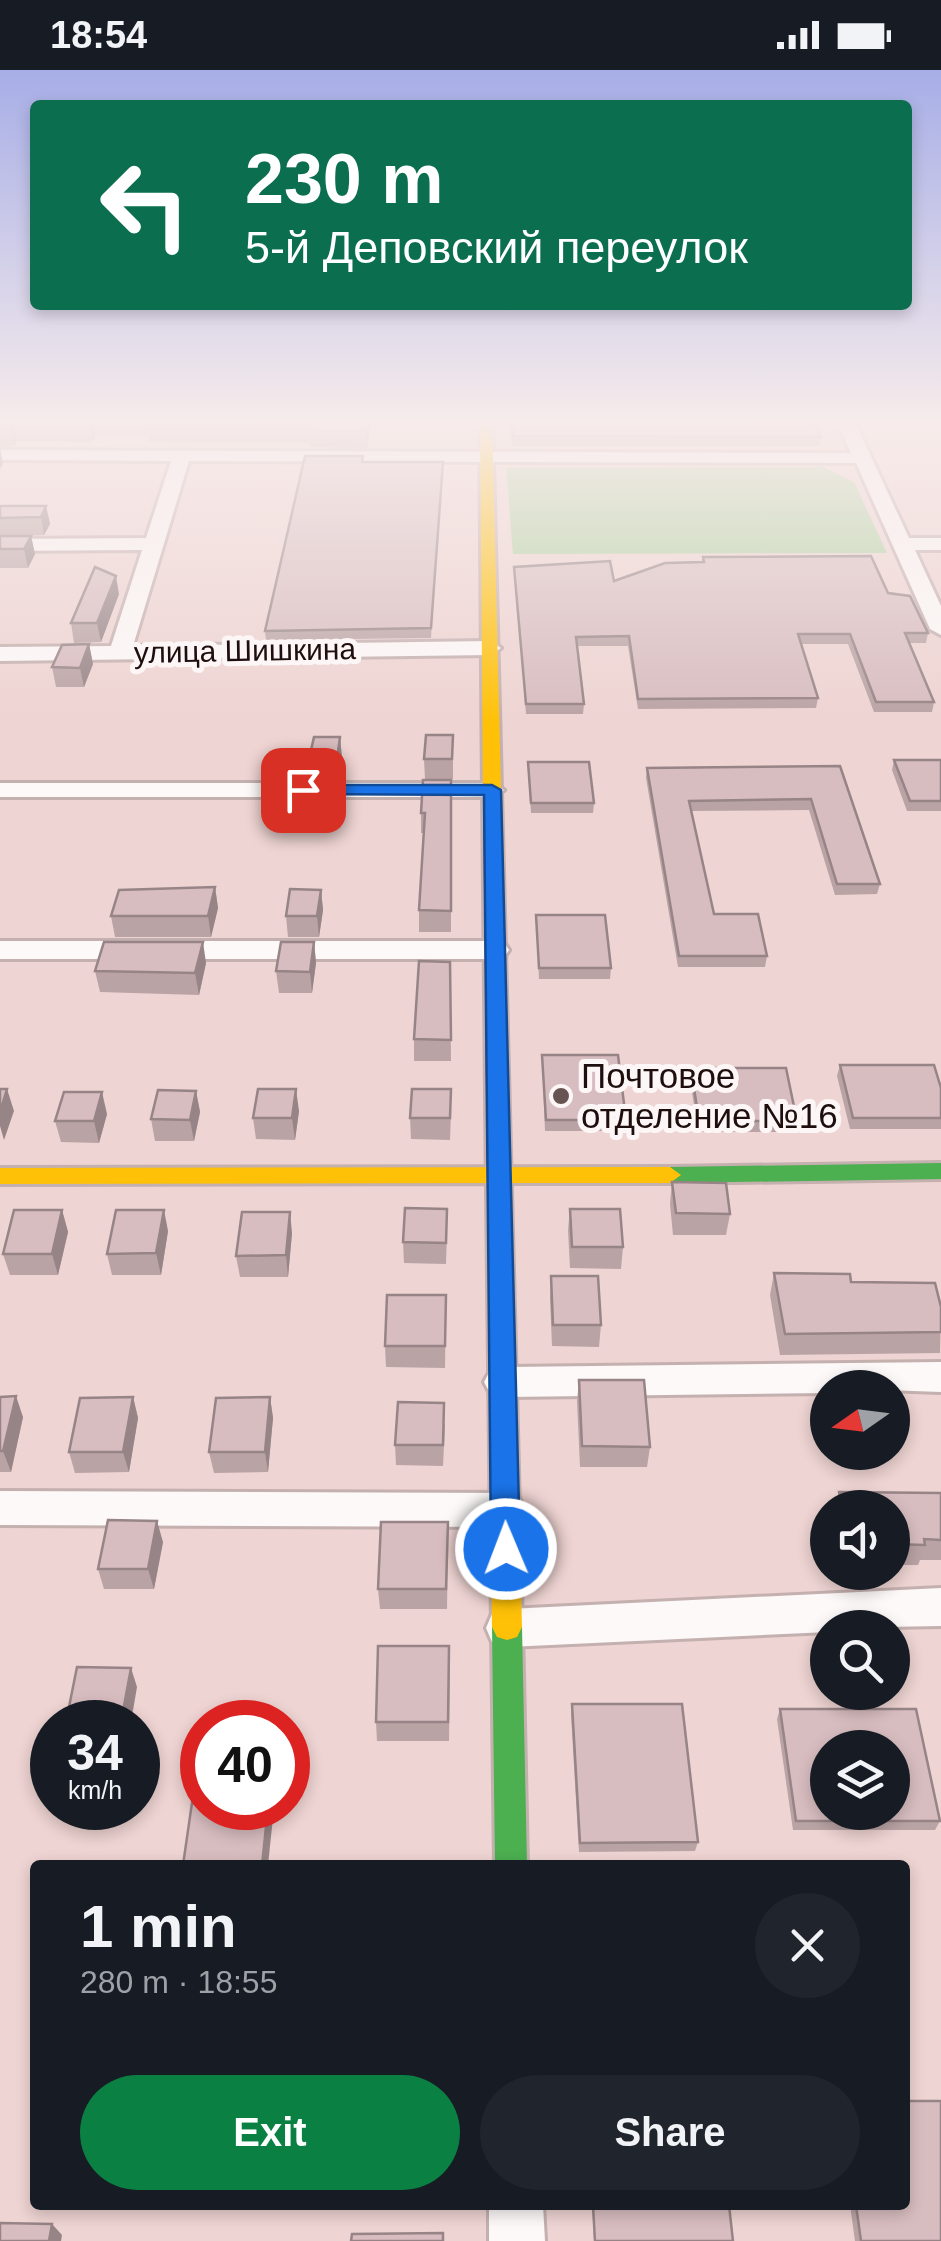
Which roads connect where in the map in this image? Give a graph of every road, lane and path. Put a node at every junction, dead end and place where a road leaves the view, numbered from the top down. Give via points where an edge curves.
1 (161, 521) edge
2 (488, 521) edge
3 (893, 521) edge
4 (154, 544) junction
5 (904, 544) junction
6 (941, 544) edge
7 (0, 545) edge
8 (941, 629) edge
9 (490, 648) junction
10 (120, 653) junction
11 (0, 654) edge
12 (0, 790) edge
13 (492, 790) junction
14 (0, 950) edge
15 (495, 950) junction
16 (941, 1171) edge
17 (0, 1176) edge
18 (499, 1177) junction
19 (941, 1377) edge
20 (503, 1382) junction
21 (0, 1508) edge
22 (505, 1510) junction
23 (941, 1607) edge
24 (507, 1628) junction
25 (511, 1860) edge
26 (516, 2210) edge
27 (517, 2241) edge

1 - 4 street
2 - 9 street
3 - 5 street
4 - 7 street
4 - 10 street
5 - 6 street
5 - 8 street
9 - 10 street, улица Шишкина
9 - 13 street
10 - 11 street, улица Шишкина
12 - 13 street
13 - 15 street
14 - 15 street
15 - 18 street
16 - 18 street
17 - 18 street
18 - 20 street
19 - 20 street
20 - 22 street
21 - 22 street
22 - 24 street
23 - 24 street
24 - 25 street
26 - 27 street

